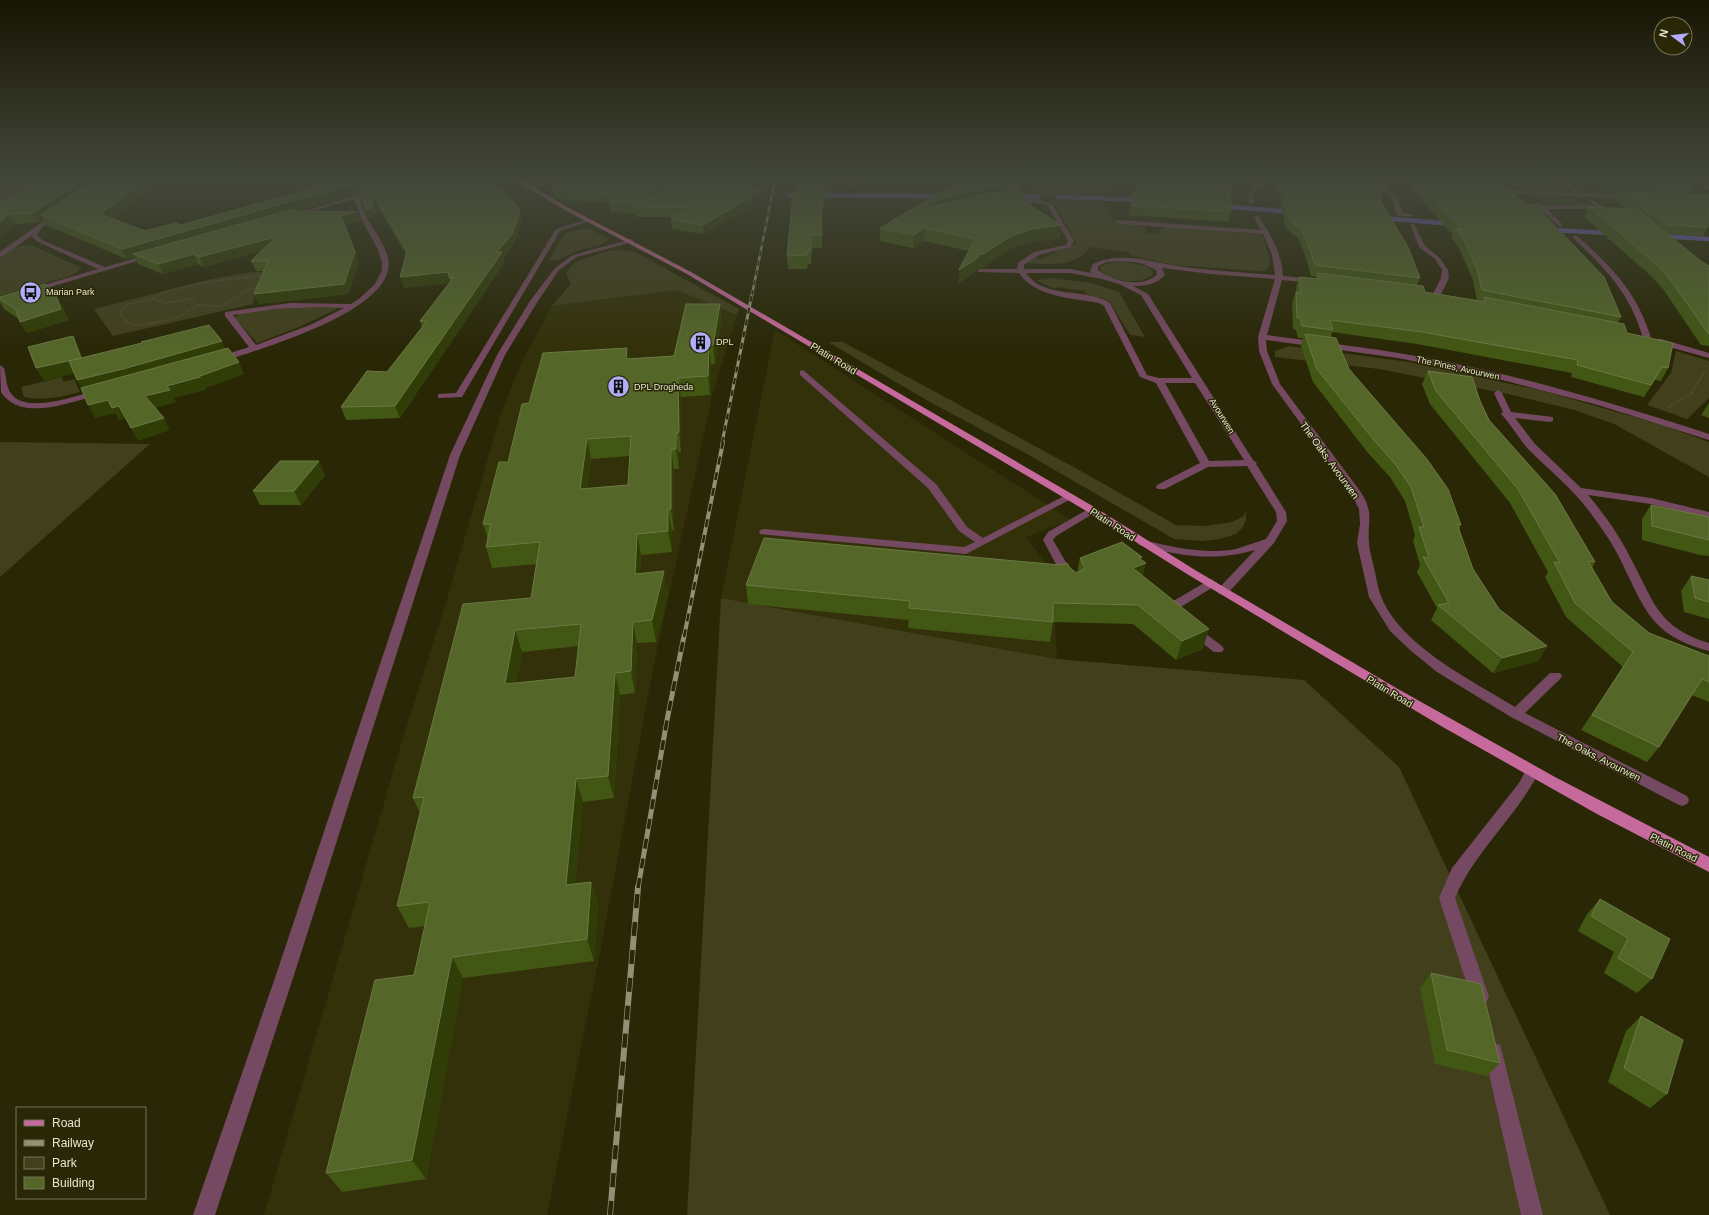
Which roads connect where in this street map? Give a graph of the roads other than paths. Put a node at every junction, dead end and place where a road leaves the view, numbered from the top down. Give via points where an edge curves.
1 (26, 237) edge
2 (35, 237) edge
3 (372, 237) edge
4 (554, 237) edge
5 (623, 237) edge
6 (1068, 237) edge
7 (1268, 237) edge
8 (1417, 237) edge
9 (1576, 237) edge
10 (631, 241) junction
11 (158, 254) edge
12 (0, 256) edge
13 (1150, 264) junction
14 (1095, 265) junction
15 (104, 269) junction
16 (980, 271) edge
17 (1021, 271) junction
18 (1070, 271) junction
19 (1184, 271) junction
20 (1161, 275) junction
21 (1279, 276) junction
22 (1102, 277) junction
23 (1320, 281) edge
24 (1122, 283) junction
25 (1148, 283) junction
26 (1144, 294) junction
27 (1445, 298) edge
28 (0, 300) edge
29 (516, 301) junction
30 (534, 301) junction
31 (352, 306) junction
32 (1635, 336) edge
33 (1262, 337) junction
34 (1647, 338) junction
35 (255, 349) junction
36 (1709, 356) edge
37 (207, 364) edge
38 (0, 368) edge
39 (804, 372) dead end
40 (1199, 380) junction
41 (1159, 381) junction
42 (110, 390) edge
43 (1498, 392) dead end
44 (440, 396) dead end
45 (1506, 414) junction
46 (1550, 419) dead end
47 (1709, 437) edge
48 (1252, 463) junction
49 (1206, 464) junction
50 (1161, 487) dead end
51 (1578, 491) junction
52 (1070, 497) junction
53 (1092, 510) junction
54 (1709, 515) edge
55 (764, 532) dead end
56 (1270, 541) junction
57 (982, 542) junction
58 (1141, 543) junction
59 (1211, 584) junction
60 (1074, 587) edge
61 (1223, 591) junction
62 (1709, 647) edge
63 (1218, 649) dead end
64 (1555, 676) dead end
65 (1516, 714) junction
66 (1532, 772) junction
67 (1682, 800) dead end
68 (1709, 865) edge
69 (1483, 1009) edge
70 (1488, 1032) edge
71 (204, 1215) edge
72 (1532, 1215) edge

1 - 12 street
2 - 15 street via 40,242
3 - 31 street via 384,256 386,271 378,285
4 - 29 street
5 - 10 main road, Platin Road
6 - 17 street via 1071,241 1068,246 1038,252 1028,257 1020,264
7 - 21 street
8 - 27 street via 1422,247 1437,258 1445,270 1445,278 1433,295
9 - 34 street via 1615,274 1627,290 1644,323
10 - 30 street via 587,252 566,261 557,269
10 - 52 main road, Platin Road via 740,302
11 - 15 street
13 - 14 street via 1114,259
13 - 19 street
13 - 20 street via 1159,269
14 - 18 street
14 - 22 street via 1094,271
15 - 28 street
16 - 17 street
17 - 18 street
17 - 41 street via 1027,280 1039,287 1052,292 1101,301 1107,305 1144,377
18 - 22 street
19 - 20 street
19 - 21 street
20 - 25 street
21 - 23 street
21 - 33 street
22 - 24 street
24 - 25 street
24 - 26 street
25 - 26 street
26 - 40 street, Avourwen
29 - 30 street
29 - 44 street via 459,396
30 - 71 street via 502,355 455,455
31 - 35 street via 326,321
31 - 35 street via 273,308 228,314
32 - 34 street
33 - 47 street, The Pines, Avourwen via 1364,350 1470,370 1551,389
33 - 65 street, The Oaks, Avourwen via 1263,351 1276,384 1356,493 1364,509 1363,543 1375,597 1394,628 1442,669
34 - 36 street
35 - 37 street
38 - 42 street via 6,394 15,403 32,406 58,403
39 - 57 street via 932,486 963,529
40 - 41 street
40 - 48 street, Avourwen
41 - 49 street
43 - 45 street, The Pines, Avourwen
45 - 46 street
45 - 51 street, The Pines, Avourwen via 1537,453
48 - 49 street
48 - 56 street, Avourwen via 1281,512 1282,521
49 - 50 street
51 - 54 street via 1651,501
51 - 62 street, The Pines, Avourwen via 1617,542 1654,613 1671,630 1691,642
52 - 53 main road, Platin Road
52 - 57 street
53 - 58 main road, Platin Road
53 - 60 street via 1052,534 1048,540
55 - 57 street via 966,551
56 - 58 street via 1240,553 1210,556
56 - 61 street, Avourwen
58 - 59 main road, Platin Road
59 - 61 main road, Platin Road
59 - 63 street via 1167,610
61 - 66 main road, Platin Road via 1408,702
64 - 65 street
65 - 67 street, The Oaks, Avourwen
66 - 68 main road, Platin Road
66 - 69 street via 1524,787 1458,872 1447,898
70 - 72 street

